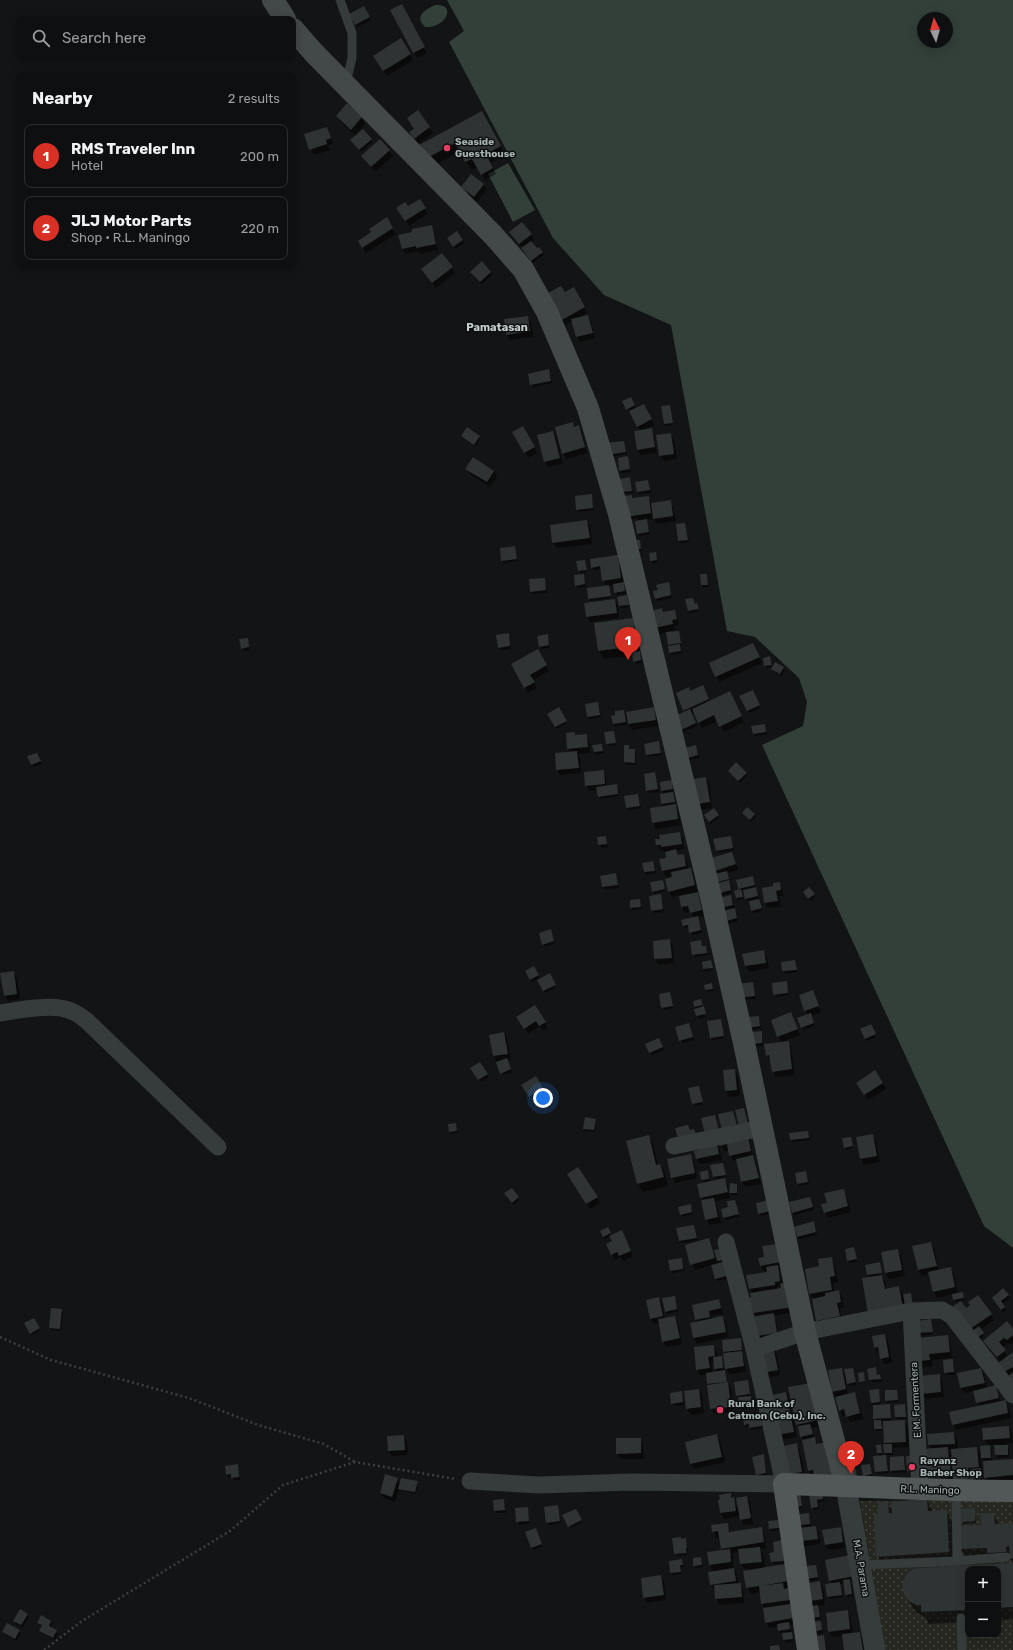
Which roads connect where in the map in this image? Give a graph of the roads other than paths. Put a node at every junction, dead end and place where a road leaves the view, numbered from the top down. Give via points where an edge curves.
1 (273, 0) edge
2 (340, 0) edge
3 (283, 16) edge
4 (296, 32) edge
5 (345, 85) junction
6 (0, 1013) edge
7 (762, 1128) junction
8 (674, 1146) dead end
9 (218, 1147) dead end
10 (726, 1242) dead end
11 (911, 1311) junction
12 (805, 1332) junction
13 (754, 1349) junction
14 (1013, 1395) edge
15 (470, 1481) road end
16 (784, 1484) junction
17 (846, 1486) junction
18 (920, 1490) junction
19 (956, 1491) junction
20 (1013, 1491) edge
21 (1006, 1557) dead end
22 (957, 1561) junction
23 (861, 1565) junction
24 (961, 1618) dead end
25 (808, 1650) edge
26 (875, 1650) edge
27 (962, 1650) edge

1 - 3 main road
2 - 5 lane via 352,33 352,58
4 - 5 main road
5 - 7 main road via 523,269 547,312 588,408 619,514 710,890
6 - 9 street via 47,1007 70,1010 87,1021
7 - 8 street
7 - 12 main road
10 - 13 street
11 - 12 street
11 - 14 street via 942,1310 952,1316
11 - 18 street, E.M. Formentera
12 - 13 street
12 - 17 main road
13 - 16 street
15 - 16 street via 539,1485 631,1482
16 - 17 main road, R.L. Maningo
16 - 25 main road
17 - 18 main road, R.L. Maningo
17 - 23 street, M.A. Parama
18 - 19 main road, R.L. Maningo
19 - 20 main road, R.L. Maningo
19 - 22 lane
21 - 22 lane
22 - 23 lane
23 - 26 street, M.A. Parama
24 - 27 lane

